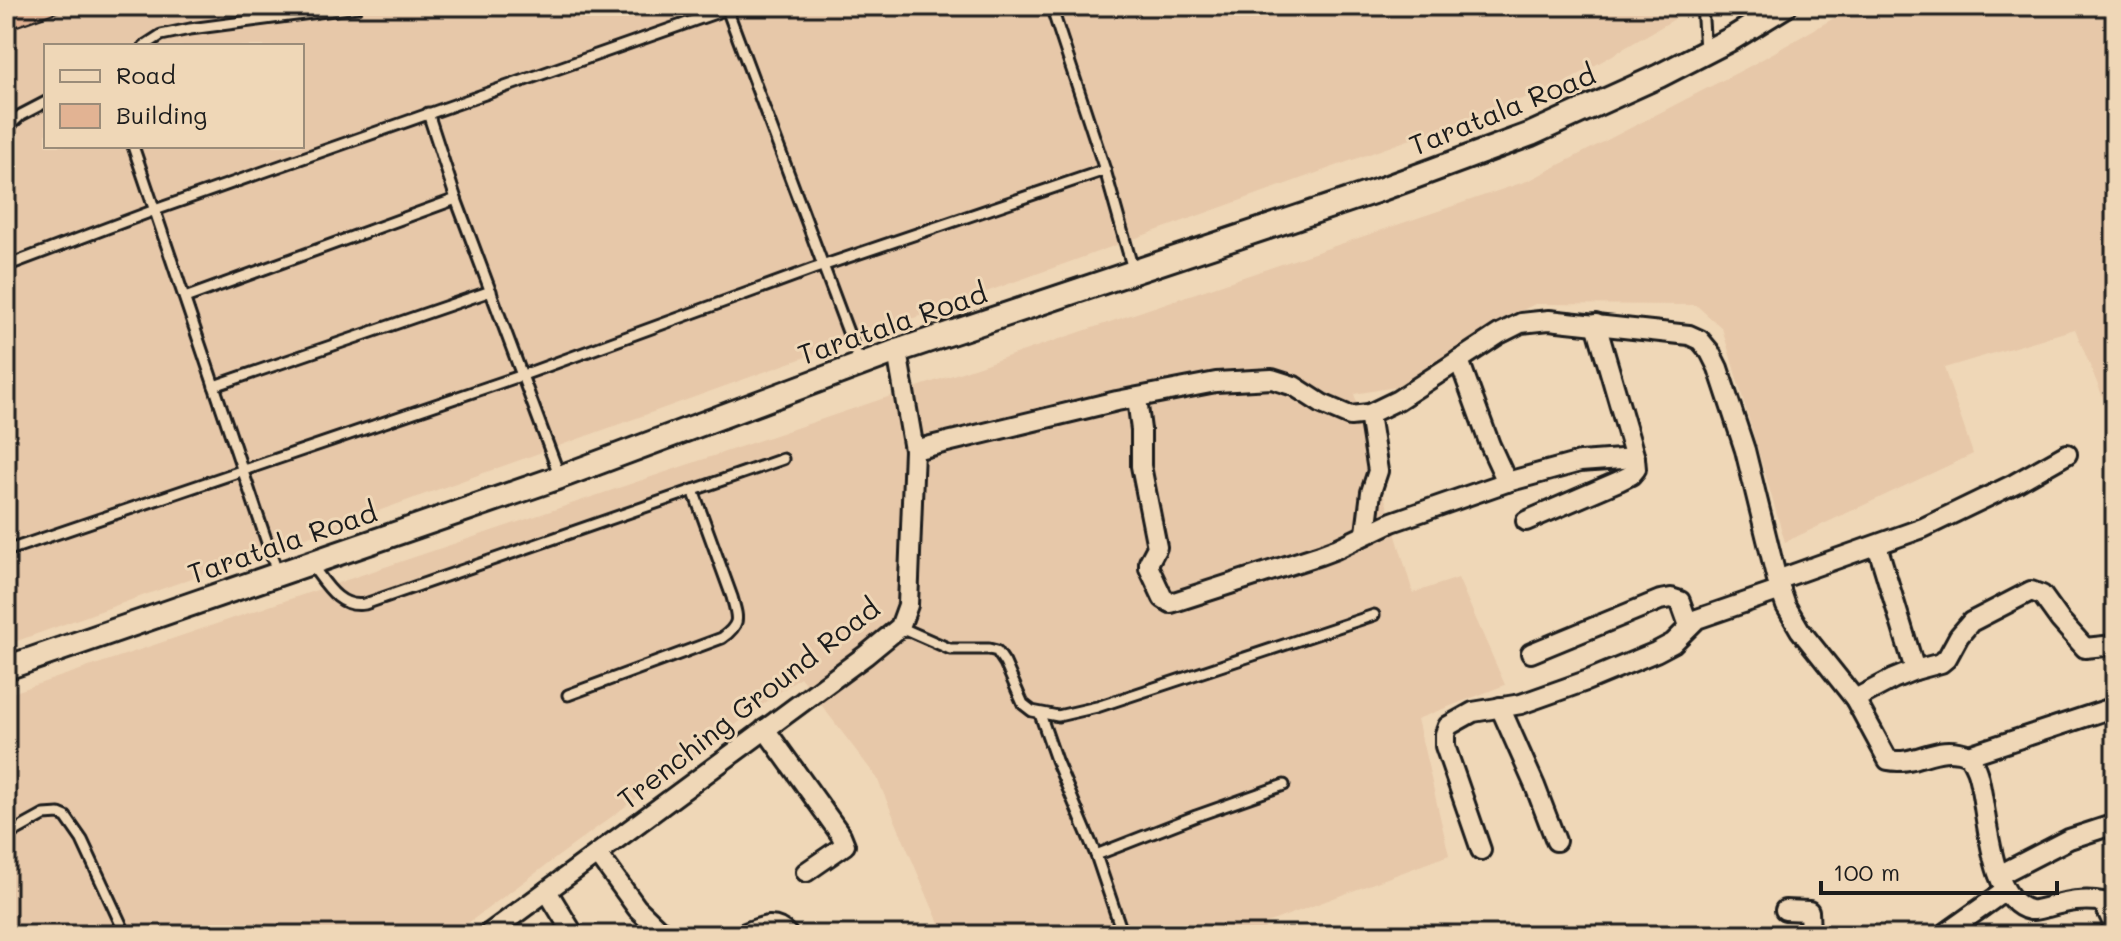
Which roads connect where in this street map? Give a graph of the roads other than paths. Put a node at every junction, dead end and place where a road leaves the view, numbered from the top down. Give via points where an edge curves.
1 (1051, 6) edge
2 (1702, 6) edge
3 (1785, 6) edge
4 (357, 7) edge
5 (147, 44) edge
6 (1705, 52) junction
7 (44, 103) edge
8 (428, 113) junction
9 (6, 129) edge
10 (134, 148) edge
11 (1105, 170) junction
12 (456, 199) junction
13 (155, 210) junction
14 (824, 265) junction
15 (6, 266) edge
16 (1134, 273) junction
17 (491, 291) junction
18 (185, 298) junction
19 (1596, 324) junction
20 (897, 351) junction
21 (1459, 360) junction
22 (860, 365) junction
23 (523, 375) junction
24 (214, 386) junction
25 (1137, 398) junction
26 (1369, 414) junction
27 (914, 450) junction
28 (2067, 454) dead end
29 (1635, 458) junction
30 (783, 459) dead end
31 (241, 470) junction
32 (560, 477) junction
33 (1507, 482) junction
34 (693, 490) junction
35 (1526, 521) dead end
36 (1366, 533) junction
37 (1877, 545) junction
38 (6, 551) edge
39 (310, 563) junction
40 (278, 575) junction
41 (1779, 585) junction
42 (1374, 615) dead end
43 (1689, 626) junction
44 (900, 627) junction
45 (2115, 647) edge
46 (1531, 653) dead end
47 (6, 668) edge
48 (1915, 670) junction
49 (568, 695) dead end
50 (1855, 699) junction
51 (1500, 707) junction
52 (2115, 707) edge
53 (1040, 714) junction
54 (765, 729) junction
55 (1969, 755) junction
56 (1284, 785) dead end
57 (2115, 824) edge
58 (6, 836) edge
59 (1556, 841) dead end
60 (1481, 850) dead end
61 (598, 854) junction
62 (1096, 855) junction
63 (806, 872) dead end
64 (2002, 883) junction
65 (547, 891) junction
66 (1785, 910) dead end
67 (2115, 934) edge
68 (126, 935) edge
69 (487, 935) edge
70 (574, 935) edge
71 (665, 935) edge
72 (740, 935) edge
73 (788, 935) edge
74 (1123, 935) edge
75 (1819, 935) edge
76 (1943, 935) edge

1 - 11 lane
2 - 6 lane
3 - 6 street, Taratala Road
4 - 5 lane via 190,29
6 - 16 street, Taratala Road via 1531,134
7 - 9 lane
8 - 12 lane
8 - 13 lane
8 - 14 lane via 727,9
10 - 13 lane
11 - 14 lane
11 - 16 lane
12 - 17 lane
12 - 18 lane
13 - 15 lane
13 - 18 lane
14 - 22 lane
14 - 23 lane
16 - 20 street, Taratala Road
17 - 23 lane
17 - 24 lane
18 - 24 lane
19 - 21 street via 1521,323
19 - 29 street
19 - 41 street via 1689,335 1710,352 1745,450
20 - 22 street, Taratala Road
20 - 27 street, Trenching Ground Road
21 - 26 street
21 - 33 street
22 - 32 street, Taratala Road
23 - 31 lane
23 - 32 lane
24 - 31 lane
25 - 26 street via 1216,382 1272,379 1350,416
25 - 27 street
25 - 36 street via 1141,466 1157,547 1149,568 1167,601 1320,555
26 - 36 street via 1378,471
27 - 44 street, Trenching Ground Road via 908,605
28 - 37 street via 1923,528
29 - 33 street via 1580,462
29 - 35 street via 1631,475
30 - 34 lane
31 - 38 lane
31 - 40 lane
32 - 39 street, Taratala Road
33 - 36 street
34 - 39 lane via 365,604 344,603
34 - 49 lane via 732,597 737,623 733,630
37 - 41 street
37 - 48 street
39 - 40 street, Taratala Road
40 - 47 street, Taratala Road
41 - 43 street
41 - 50 street via 1800,630
42 - 53 lane via 1097,707 1058,716
43 - 46 street via 1680,601 1671,598
43 - 51 street via 1656,652 1521,704
44 - 53 lane via 950,649 997,651 1023,704
44 - 54 street, Trenching Ground Road
45 - 48 street via 2085,648 2042,595 2031,591 1971,622 1941,663
48 - 50 street
50 - 55 street via 1888,760 1956,750
51 - 59 street
51 - 60 street via 1459,718 1445,734
52 - 55 street
53 - 62 lane
54 - 61 street, Trenching Ground Road
54 - 63 street via 845,845
55 - 64 street
56 - 62 lane
57 - 64 street via 2069,839
58 - 68 lane via 44,815 66,817
61 - 65 street, Trenching Ground Road
61 - 71 street via 637,908
62 - 74 lane
64 - 67 street via 2016,903 2031,910 2091,899 2103,902
64 - 76 street
65 - 69 street, Trenching Ground Road
65 - 70 street
66 - 75 street via 1809,911 1810,934
72 - 73 street via 770,925

